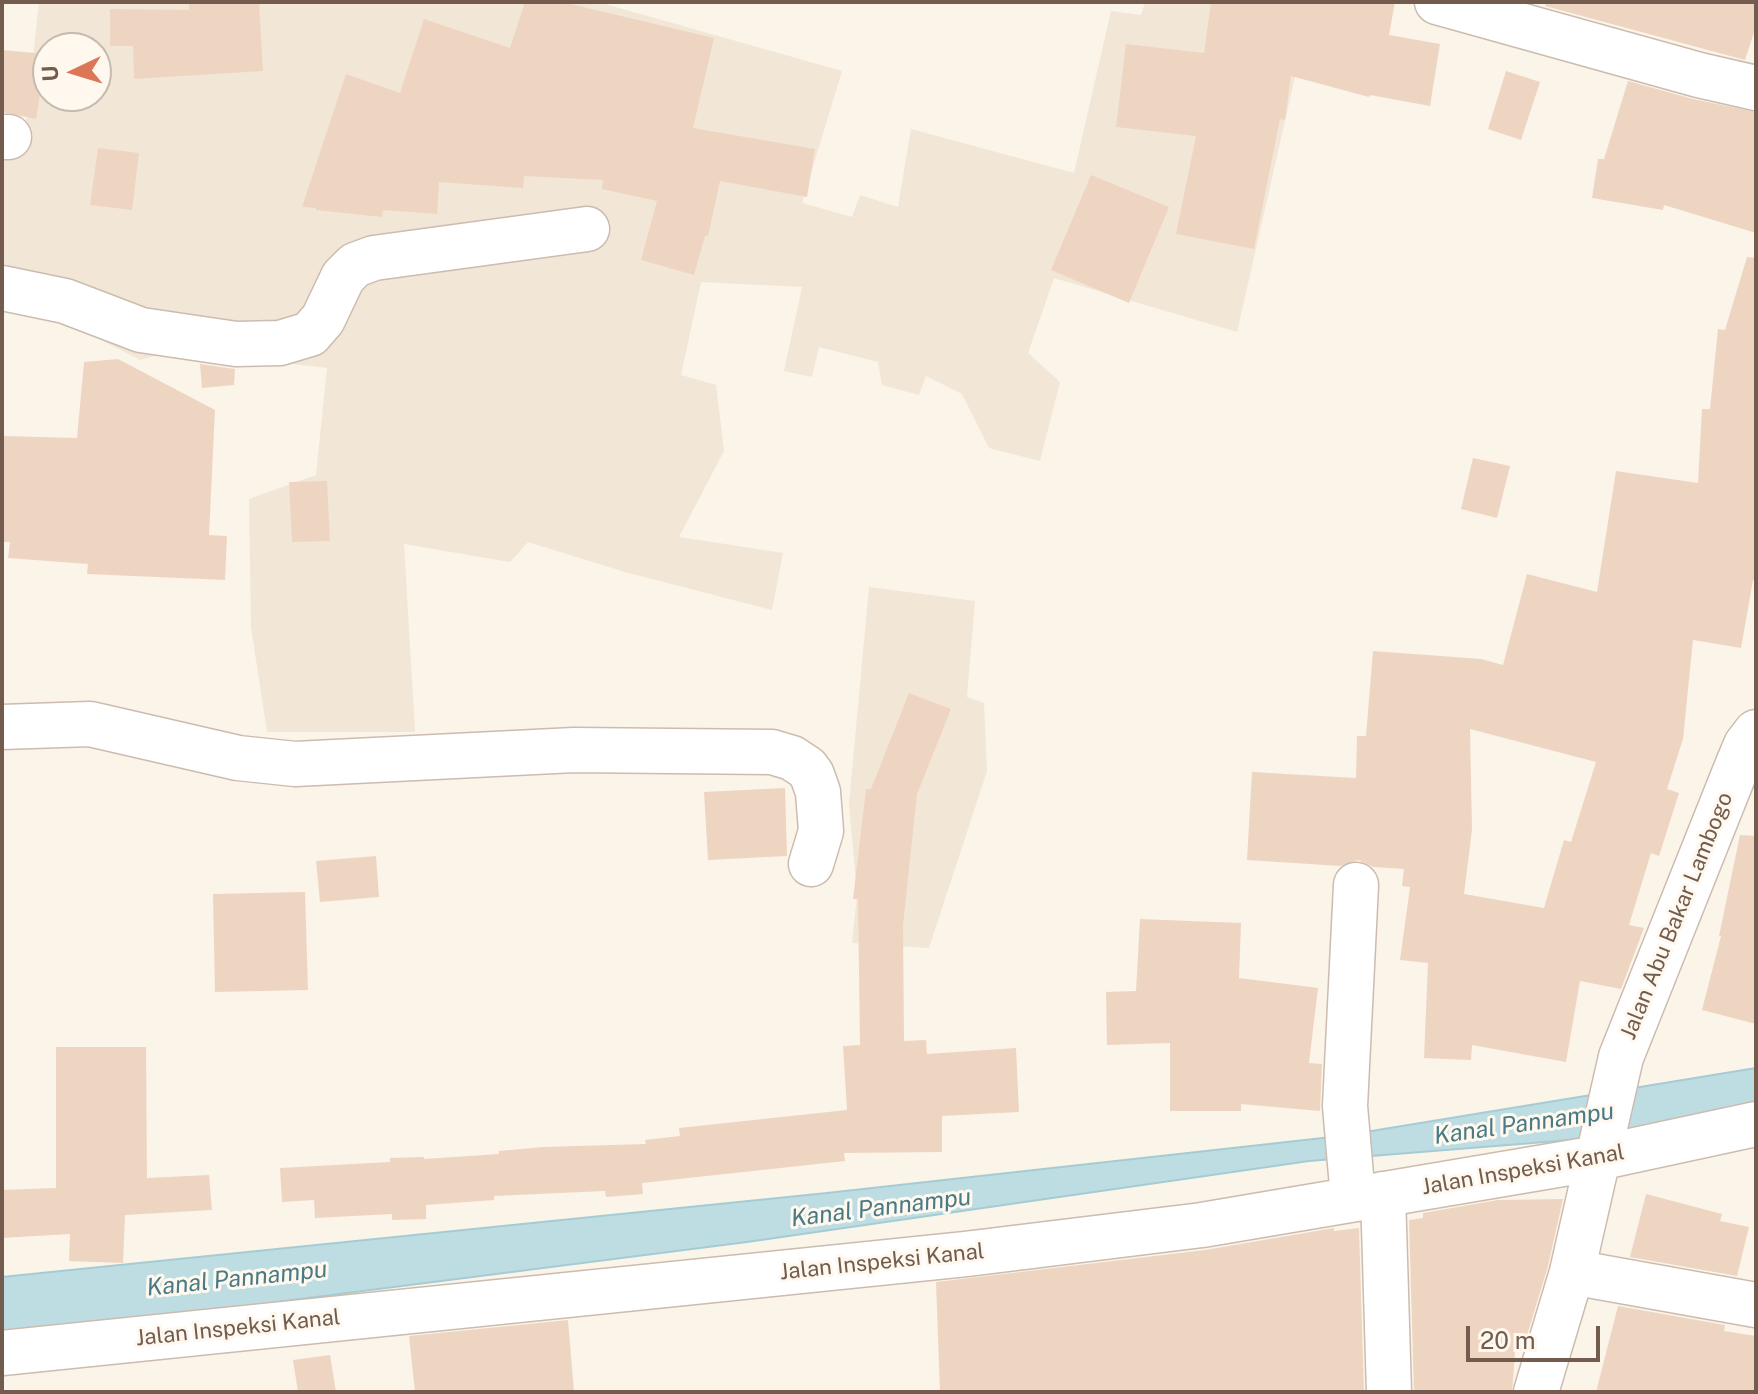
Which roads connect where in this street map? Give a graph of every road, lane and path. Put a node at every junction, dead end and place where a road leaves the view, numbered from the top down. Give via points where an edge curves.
1 (1437, 2) edge
2 (1756, 88) edge
3 (587, 229) dead end
4 (2, 288) edge
5 (2, 727) edge
6 (1756, 732) edge
7 (811, 864) dead end
8 (1356, 885) dead end
9 (1756, 1124) edge
10 (1600, 1149) junction
11 (1362, 1187) junction
12 (1572, 1272) junction
13 (1756, 1305) edge
14 (2, 1353) edge
15 (1389, 1392) edge
16 (1536, 1392) edge

1 - 2 street
3 - 4 street via 374,258 355,265 310,334 280,343 236,344 141,330 65,301
5 - 7 street via 90,724 238,758 295,764 574,750 772,752 807,768 818,792 821,831
6 - 10 street, Jalan Abu Bakar Lambogo via 1738,764 1621,1057
8 - 11 street via 1345,1106
9 - 10 street, Jalan Inspeksi Kanal
10 - 11 street, Jalan Inspeksi Kanal
10 - 12 street, Jalan Abu Bakar Lambogo
11 - 14 street, Jalan Inspeksi Kanal via 1202,1225 966,1254
11 - 15 street
12 - 13 street
12 - 16 street, Jalan Abu Bakar Lambogo

